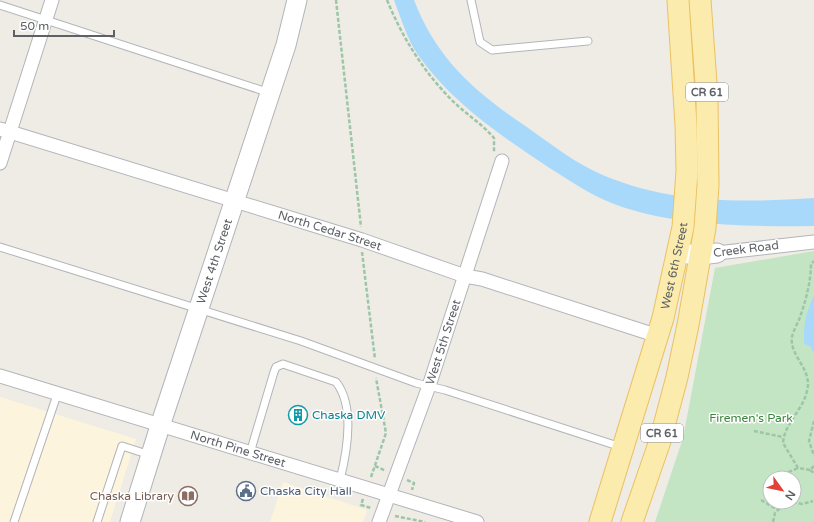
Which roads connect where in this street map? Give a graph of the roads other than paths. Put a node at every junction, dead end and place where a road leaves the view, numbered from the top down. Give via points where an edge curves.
1 (52, 0) edge
2 (297, 0) edge
3 (471, 0) edge
4 (678, 0) edge
5 (700, 0) edge
6 (0, 5) edge
7 (46, 20) junction
8 (588, 41) dead end
9 (270, 93) junction
10 (5, 130) edge
11 (497, 159) road end
12 (0, 163) edge
13 (234, 200) junction
14 (814, 242) edge
15 (0, 247) edge
16 (678, 253) junction
17 (709, 254) junction
18 (465, 276) junction
19 (198, 308) junction
20 (658, 336) junction
21 (0, 376) edge
22 (429, 386) junction
23 (56, 395) junction
24 (160, 426) junction
25 (623, 448) junction
26 (250, 453) junction
27 (151, 455) junction
28 (340, 480) junction
29 (389, 495) junction
30 (14, 522) edge
31 (97, 522) edge
32 (130, 522) edge
33 (379, 522) edge
34 (477, 522) edge
35 (600, 522) edge
36 (632, 522) edge

1 - 7 street
2 - 9 street, West 4th Street via 286,46
3 - 8 lane via 480,42 492,50
4 - 16 main road, West 6th Street / CR 61 via 686,125 686,184
5 - 17 main road, West 6th Street / CR 61 via 707,96 708,185 705,228
6 - 7 lane
7 - 9 lane
7 - 10 street
9 - 13 street, West 4th Street
10 - 12 street
10 - 13 street, North Cedar Street
11 - 18 street, West 5th Street
13 - 18 street, North Cedar Street
13 - 19 street, West 4th Street
14 - 17 street, Creek Road
15 - 19 lane
16 - 17 street, Creek Road
16 - 20 main road, West 6th Street / CR 61
17 - 36 main road, West 6th Street / CR 61 via 688,325 660,441
18 - 20 street, North Cedar Street via 482,279
18 - 22 street, West 5th Street
19 - 22 lane
19 - 24 street, West 4th Street
20 - 25 main road, West 6th Street / CR 61
21 - 23 street, North Pine Street
22 - 25 lane
22 - 29 street, West 5th Street
23 - 24 street, North Pine Street
23 - 30 lane
24 - 26 street, North Pine Street
24 - 27 street, West 4th Street
25 - 35 main road, West 6th Street / CR 61
26 - 28 street, North Pine Street
26 - 28 lane via 274,372 283,364 336,382 341,388 345,399 348,441
27 - 31 lane via 122,446
27 - 32 street, West 4th Street
28 - 29 street, North Pine Street
29 - 33 street, West 5th Street
29 - 34 street, North Pine Street

